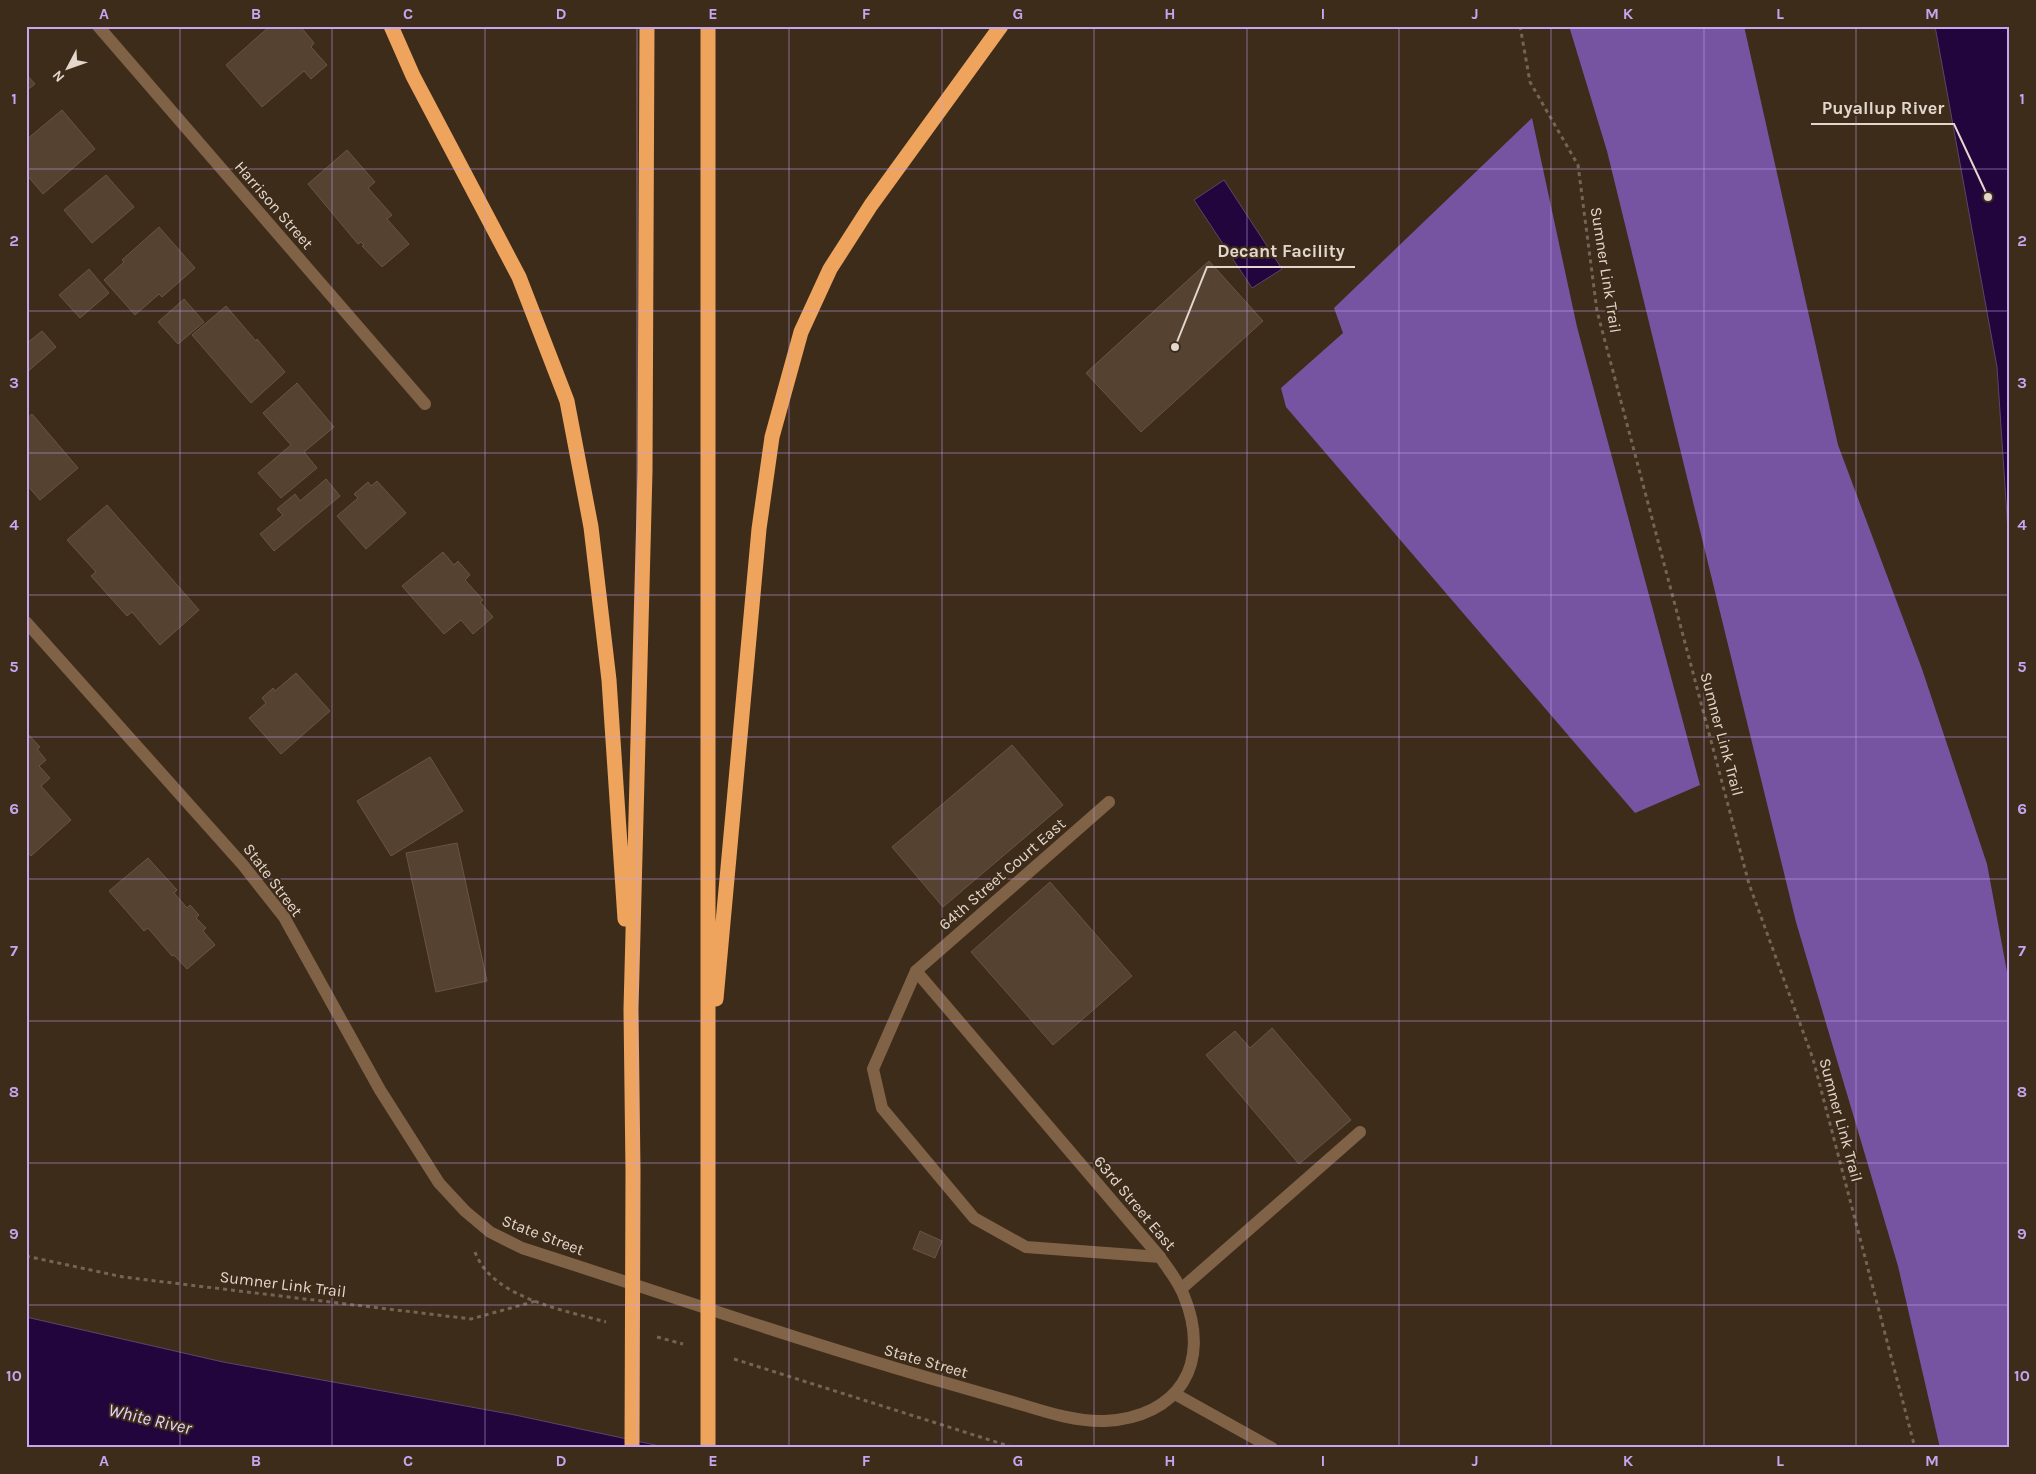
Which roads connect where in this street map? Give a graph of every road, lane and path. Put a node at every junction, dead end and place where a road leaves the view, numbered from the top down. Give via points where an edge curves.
1 (98, 26) edge
2 (391, 26) edge
3 (647, 26) edge
4 (708, 26) edge
5 (1001, 26) edge
6 (1520, 26) edge
7 (425, 404) dead end
8 (26, 622) edge
9 (1109, 802) dead end
10 (916, 971) junction
11 (631, 1009) junction
12 (708, 1100) junction
13 (1360, 1132) dead end
14 (26, 1256) edge
15 (1160, 1256) junction
16 (1181, 1290) junction
17 (536, 1301) dead end
18 (1175, 1394) junction
19 (632, 1448) edge
20 (708, 1448) edge
21 (1272, 1448) edge
22 (1915, 1448) edge

1 - 7 street, Harrison Street
2 - 11 highway via 413,76 519,277 567,402 591,527 609,680
3 - 11 highway via 645,471
4 - 12 highway
5 - 12 highway via 871,205 830,269 801,332 772,437 759,529
6 - 22 path, Sumner Link Trail via 1530,82 1578,165 1597,312 1749,884 1813,1059
8 - 18 street, State Street via 242,865 284,917 429,1168 465,1212 490,1232 522,1248 852,1356 1065,1418 1104,1421 1128,1418 1153,1409
9 - 10 street, 64th Street Court East
10 - 15 street, 63rd Street East
10 - 15 street via 873,1068 882,1108 974,1218 1026,1247
11 - 19 highway
12 - 20 highway
13 - 16 street
14 - 17 path, Sumner Link Trail via 123,1277 471,1319
15 - 16 street, 63rd Street East
16 - 18 street, 63rd Street East via 1191,1317 1194,1349 1185,1380
18 - 21 street

